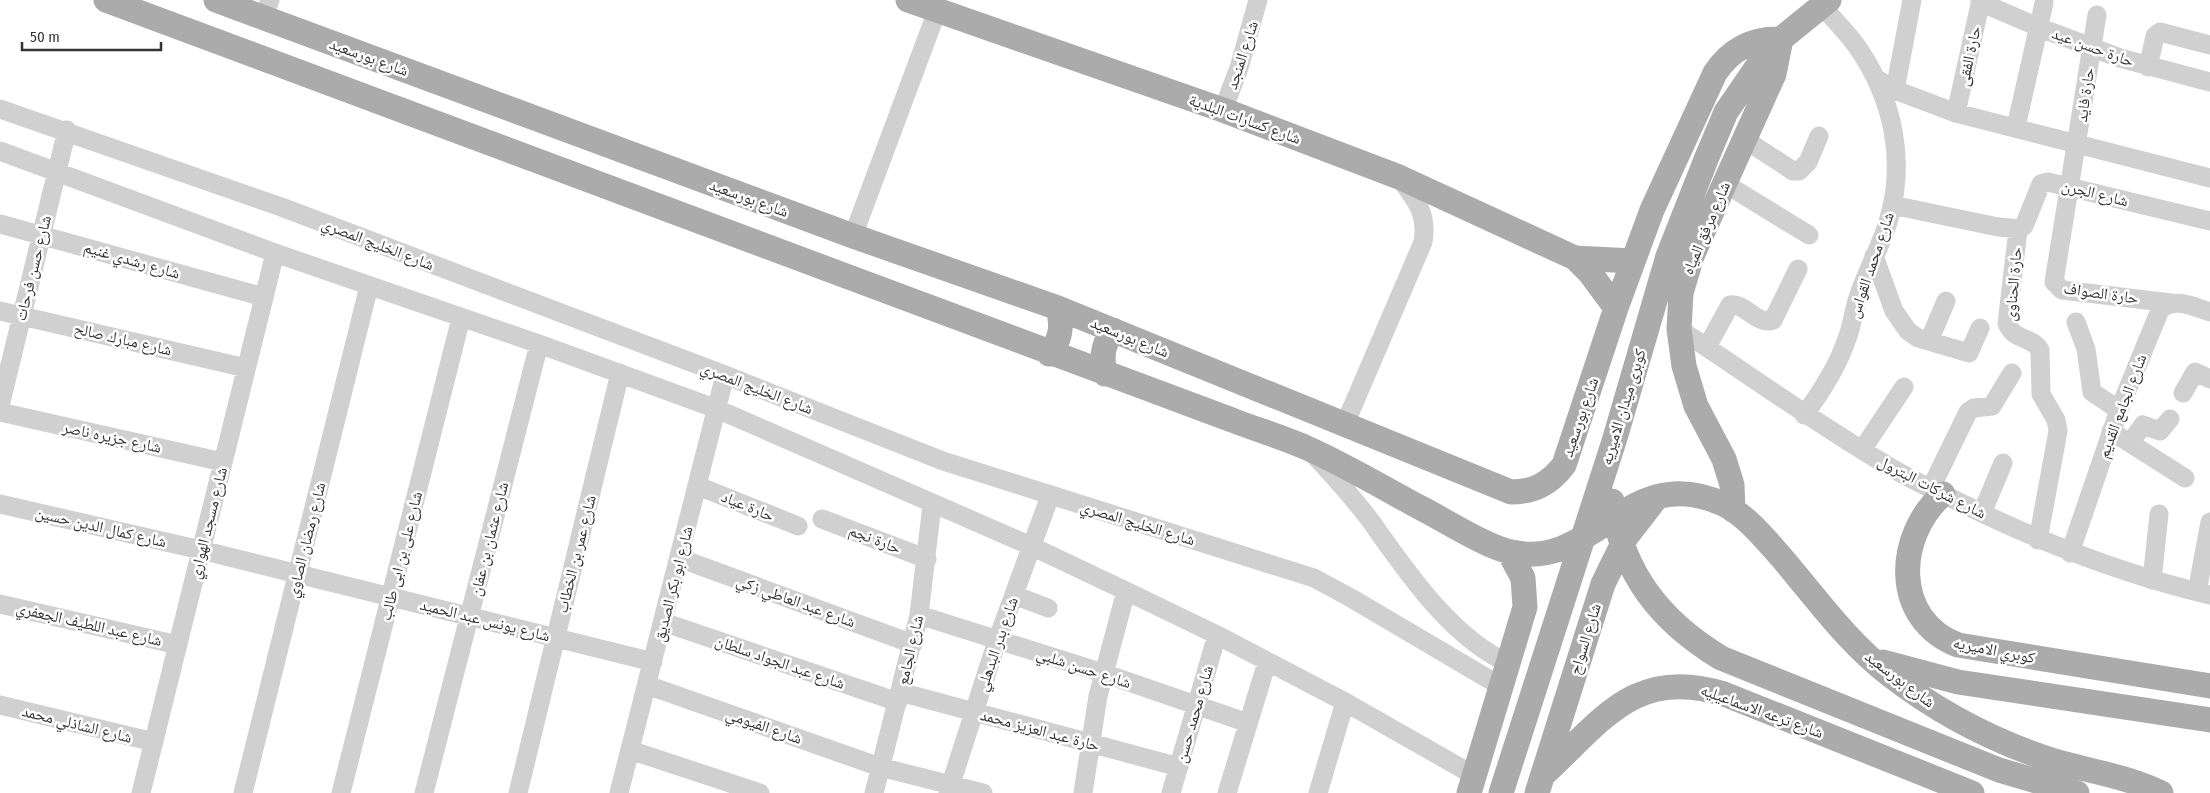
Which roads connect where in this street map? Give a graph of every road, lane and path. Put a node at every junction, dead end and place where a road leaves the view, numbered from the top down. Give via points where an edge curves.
1 (106, 0) edge
2 (216, 0) edge
3 (908, 0) edge
4 (1258, 0) edge
5 (1912, 0) edge
6 (1980, 1) edge
7 (1825, 3) edge
8 (2044, 3) dead end
9 (267, 9) edge
10 (937, 11) junction
11 (2096, 15) dead end
12 (2038, 27) junction
13 (1781, 39) junction
14 (2210, 45) edge
15 (2092, 48) junction
16 (2148, 67) junction
17 (1877, 79) junction
18 (2210, 82) edge
19 (1895, 90) junction
20 (0, 108) edge
21 (1223, 110) junction
22 (1956, 113) junction
23 (2016, 127) junction
24 (67, 130) junction
25 (1819, 136) dead end
26 (1744, 139) junction
27 (2077, 144) junction
28 (0, 151) edge
29 (57, 171) junction
30 (1399, 177) junction
31 (2210, 178) edge
32 (1724, 183) junction
33 (2070, 186) junction
34 (1892, 205) junction
35 (2210, 221) edge
36 (0, 224) edge
37 (2018, 230) junction
38 (42, 234) junction
39 (1809, 234) dead end
40 (853, 236) junction
41 (275, 253) junction
42 (1874, 256) junction
43 (1575, 258) junction
44 (1633, 261) junction
45 (1798, 269) dead end
46 (369, 286) junction
47 (264, 297) junction
48 (1946, 301) dead end
49 (2171, 303) junction
50 (1058, 308) junction
51 (1616, 308) junction
52 (0, 311) edge
53 (2210, 312) edge
54 (22, 316) junction
55 (461, 318) junction
56 (2076, 322) dead end
57 (1980, 328) dead end
58 (1679, 329) junction
59 (1113, 330) junction
60 (1929, 342) junction
61 (539, 344) junction
62 (1706, 347) junction
63 (1049, 354) junction
64 (246, 368) junction
65 (620, 373) junction
66 (2012, 373) dead end
67 (1105, 374) junction
68 (725, 375) junction
69 (2210, 379) edge
70 (1904, 386) dead end
71 (2183, 393) dead end
72 (0, 406) edge
73 (717, 410) junction
74 (2119, 410) junction
75 (0, 412) edge
76 (1804, 415) junction
77 (2170, 419) dead end
78 (1344, 424) junction
79 (2111, 431) junction
80 (1614, 438) junction
81 (2130, 443) junction
82 (1308, 448) junction
83 (1862, 450) junction
84 (223, 462) junction
85 (2003, 463) dead end
86 (2185, 478) dead end
87 (698, 486) junction
88 (1937, 491) junction
89 (1050, 496) junction
90 (1657, 497) junction
91 (0, 504) edge
92 (932, 504) junction
93 (1734, 510) junction
94 (1982, 513) junction
95 (2159, 514) dead end
96 (822, 519) dead end
97 (2210, 522) edge
98 (798, 526) dead end
99 (2038, 540) junction
100 (1031, 546) junction
101 (201, 550) junction
102 (1510, 552) junction
103 (2070, 553) junction
104 (679, 558) junction
105 (927, 559) junction
106 (297, 574) junction
107 (2152, 580) junction
108 (1126, 591) junction
109 (2204, 594) edge
110 (1014, 595) junction
111 (391, 597) junction
112 (0, 604) edge
113 (1525, 607) junction
114 (1048, 608) dead end
115 (919, 615) junction
116 (470, 616) junction
117 (663, 622) junction
118 (1217, 635) junction
119 (556, 637) junction
120 (1585, 640) junction
121 (997, 641) junction
122 (913, 644) junction
123 (178, 645) junction
124 (1866, 657) junction
125 (653, 662) junction
126 (1267, 662) junction
127 (1510, 664) junction
128 (1104, 673) junction
129 (647, 685) junction
130 (2210, 686) edge
131 (1502, 687) junction
132 (899, 697) junction
133 (1345, 702) junction
134 (0, 705) edge
135 (1197, 706) junction
136 (974, 712) junction
137 (2210, 720) edge
138 (1248, 723) junction
139 (154, 742) junction
140 (1092, 744) junction
141 (630, 750) junction
142 (880, 767) junction
143 (1179, 767) junction
144 (1472, 784) edge
145 (1540, 784) edge
146 (949, 789) edge
147 (141, 793) edge
148 (243, 793) edge
149 (341, 793) edge
150 (424, 793) edge
151 (518, 793) edge
152 (619, 793) edge
153 (760, 793) edge
154 (874, 793) edge
155 (983, 793) edge
156 (1083, 793) edge
157 (1171, 793) edge
158 (1227, 793) edge
159 (1318, 793) edge
160 (1501, 793) edge
161 (1972, 793) edge
162 (2077, 793) edge
163 (2161, 793) edge

1 - 63 main road, شارع بورسعيد
2 - 9 main road, شارع بورسعيد
3 - 10 main road, شارع كسارات البلدية
4 - 21 street, شارع المنجد via 1239,68
5 - 19 street
6 - 12 street, حارة حسن عيد
6 - 22 street, حارة الفقى
7 - 13 main road
7 - 17 street, شارع محمد القواس
8 - 12 street
9 - 40 main road, شارع بورسعيد
10 - 21 main road, شارع كسارات البلدية
10 - 40 street
11 - 15 street, حارة فايد
12 - 15 street, حارة حسن عيد
12 - 23 street
13 - 26 main road, شارع مرفق المياه via 1774,74
13 - 44 main road, شارع بورسعيد via 1759,40 1738,49 1714,73
13 - 80 main road, كوبرى ميدان الاميريه via 1726,112 1668,256
14 - 16 street via 2160,32
15 - 16 street, حارة حسن عيد
15 - 27 street, حارة فايد
16 - 18 street, حارة حسن عيد
17 - 19 street
17 - 34 street, شارع محمد القواس via 1889,111 1896,154
19 - 22 street
20 - 24 street, شارع الخليج المصري
21 - 30 main road, شارع كسارات البلدية
22 - 23 street
23 - 27 street
24 - 29 street, شارع حسن فرحات
24 - 68 street, شارع الخليج المصري via 284,208
25 - 26 street via 1808,162 1799,171 1793,171
26 - 32 main road, شارع مرفق المياه
27 - 31 street
27 - 33 street, حارة الصواف
28 - 29 street
29 - 38 street, شارع حسن فرحات
29 - 41 street
30 - 43 main road, شارع كسارات البلدية
30 - 78 street via 1422,213 1425,227 1423,242
32 - 39 street
32 - 58 main road, شارع مرفق المياه via 1685,274
33 - 35 street, شارع الجرن
33 - 37 street, شارع الجرن via 2048,182 2040,184 2024,226
33 - 49 street, حارة الصواف via 2053,276 2057,287
34 - 37 street
34 - 42 street, شارع محمد القواس
36 - 38 street, شارع رشدي غنيم
37 - 99 street, حارة الحناوى via 2007,324 2016,336 2037,345 2040,350 2041,394 2056,420 2058,431
38 - 47 street, شارع رشدي غنيم
38 - 54 street, شارع حسن فرحات
40 - 50 main road, شارع بورسعيد
41 - 46 street
41 - 47 street, شارع مسجد الهواري
42 - 60 street via 1900,322 1918,338
42 - 76 street, شارع محمد القواس via 1855,304 1839,362
43 - 44 main road, شارع كسارات البلدية
43 - 51 main road, شارع كسارات البلدية
44 - 51 main road, شارع بورسعيد
45 - 62 street via 1773,320 1764,321 1736,304 1730,305
46 - 55 street
46 - 106 street, شارع رمضان الصاوي
47 - 64 street, شارع مسجد الهواري
48 - 60 street
49 - 53 street
49 - 74 street, شارع الجامع القديم via 2160,310
50 - 59 main road, شارع بورسعيد
50 - 63 main road via 1061,333
51 - 78 main road, شارع بورسعيد via 1564,464 1556,475 1536,489 1511,492 1500,489
52 - 54 street, شارع مبارك صالح
54 - 64 street, شارع مبارك صالح
54 - 72 street, شارع حسن فرحات
55 - 61 street
55 - 111 street, شارع على بن ابى طالب
56 - 74 street via 2086,349 2092,392
57 - 60 street via 1968,354
58 - 62 street, شارع شركات البترول
58 - 93 main road, شارع مرفق المياه via 1688,384 1724,460 1732,485
59 - 67 main road via 1102,355
59 - 78 main road, شارع بورسعيد
61 - 65 street
61 - 116 street, شارع عثمان بن عفان
62 - 76 street, شارع شركات البترول
63 - 67 main road, شارع بورسعيد
64 - 84 street, شارع مسجد الهواري
65 - 73 street
65 - 119 street, شارع عمر بن الخطاب
66 - 88 street via 1992,406 1968,412
67 - 82 main road, شارع بورسعيد
68 - 73 street, شارع ابو بكر الصديق
68 - 89 street, شارع الخليج المصري via 943,461
69 - 71 street via 2195,372
70 - 83 street
73 - 87 street, شارع ابو بكر الصديق
73 - 92 street
74 - 79 street, شارع الجامع القديم
75 - 84 street, شارع جزيره ناصر
76 - 83 street, شارع شركات البترول
77 - 81 street via 2160,431 2143,425
79 - 81 street
79 - 103 street, شارع الجامع القديم
80 - 160 main road, كوبرى ميدان الاميريه
80 - 162 main road via 1612,500 1621,542 1644,589 1678,629 1721,658 1999,770
81 - 86 street
82 - 102 main road, شارع بورسعيد
82 - 127 street, شارع بورسعيد via 1355,501 1417,585 1469,636 1498,659
83 - 88 street, شارع شركات البترول
84 - 101 street, شارع مسجد الهواري
85 - 94 street
87 - 98 street, حارة عياد
87 - 104 street, شارع ابو بكر الصديق
88 - 94 street, شارع شركات البترول
88 - 130 main road, كوبري الاميريه via 1916,527 1907,568 1910,589 1918,609 1946,641 1958,646
89 - 100 street, شارع بدر البدهلي
89 - 131 street, شارع الخليج المصري via 1314,578
90 - 93 main road, شارع بورسعيد via 1704,497
90 - 102 main road, شارع بورسعيد via 1628,507 1568,547 1549,552
90 - 120 main road, شارع السواح via 1640,516 1613,560
91 - 101 street, شارع كمال الدين حسين
92 - 100 street
92 - 105 street, شارع الجامع
93 - 124 main road, شارع بورسعيد via 1774,548
94 - 99 street, شارع شركات البترول
95 - 107 street
96 - 105 street, حارة نجم
97 - 109 street
99 - 103 street, شارع شركات البترول
100 - 108 street
100 - 110 street, شارع بدر البدهلي
101 - 106 street, شارع يونس عبد الحميد
101 - 123 street, شارع مسجد الهواري
102 - 113 main road via 1523,578
103 - 107 street, شارع شركات البترول
104 - 117 street, شارع ابو بكر الصديق
104 - 122 street, شارع عبد العاطي زكي
105 - 115 street, شارع الجامع
106 - 111 street, شارع يونس عبد الحميد
106 - 148 street, شارع رمضان الصاوي
107 - 109 street, شارع شركات البترول
108 - 118 street
108 - 128 street
110 - 114 street
110 - 121 street, شارع بدر البدهلي
111 - 116 street, شارع يونس عبد الحميد
111 - 149 street, شارع على بن ابى طالب
112 - 123 street, شارع عبد اللطيف الجعفري
113 - 120 main road via 1533,601 1552,598 1570,605 1583,620
113 - 127 main road
115 - 121 street, شارع حسن شلبي
115 - 122 street, شارع الجامع
116 - 119 street, شارع يونس عبد الحميد
116 - 150 street, شارع عثمان بن عفان
117 - 125 street, شارع ابو بكر الصديق
117 - 132 street, شارع عبد الجواد سلطان
118 - 126 street
118 - 135 street, شارع محمد حسن
119 - 125 street, شارع يونس عبد الحميد
119 - 151 street, شارع عمر بن الخطاب
120 - 145 main road, شارع السواح
121 - 128 street, شارع حسن شلبي
121 - 136 street, شارع بدر البدهلي
122 - 132 street, شارع الجامع
123 - 139 street, شارع مسجد الهواري
124 - 137 main road via 1958,682
124 - 163 main road, شارع بورسعيد via 1923,699 1985,734 2048,759 2134,782
125 - 129 street, شارع ابو بكر الصديق
126 - 133 street
126 - 138 street
127 - 131 main road
128 - 135 street, شارع حسن شلبي
128 - 140 street
129 - 141 street, شارع ابو بكر الصديق
129 - 142 street, شارع الفيومي
131 - 144 main road
132 - 136 street, حارة عبد العزيز محمد
132 - 142 street, شارع الجامع
133 - 144 street
133 - 159 street
134 - 139 street, شارع الشاذلي محمد
135 - 138 street, شارع حسن شلبي
135 - 143 street, شارع محمد حسن
136 - 140 street, حارة عبد العزيز محمد
136 - 146 street, شارع بدر البدهلي
138 - 158 street
139 - 147 street, شارع مسجد الهواري
140 - 143 street, حارة عبد العزيز محمد
140 - 156 street
141 - 152 street, شارع ابو بكر الصديق
141 - 153 street
142 - 146 street, شارع الفيومي
142 - 154 street, شارع الجامع
143 - 157 street, شارع محمد حسن
145 - 161 main road, شارع ترعه الاسماعيليه via 1623,702 1655,688 1689,685 1724,694
146 - 155 street, شارع الفيومي

